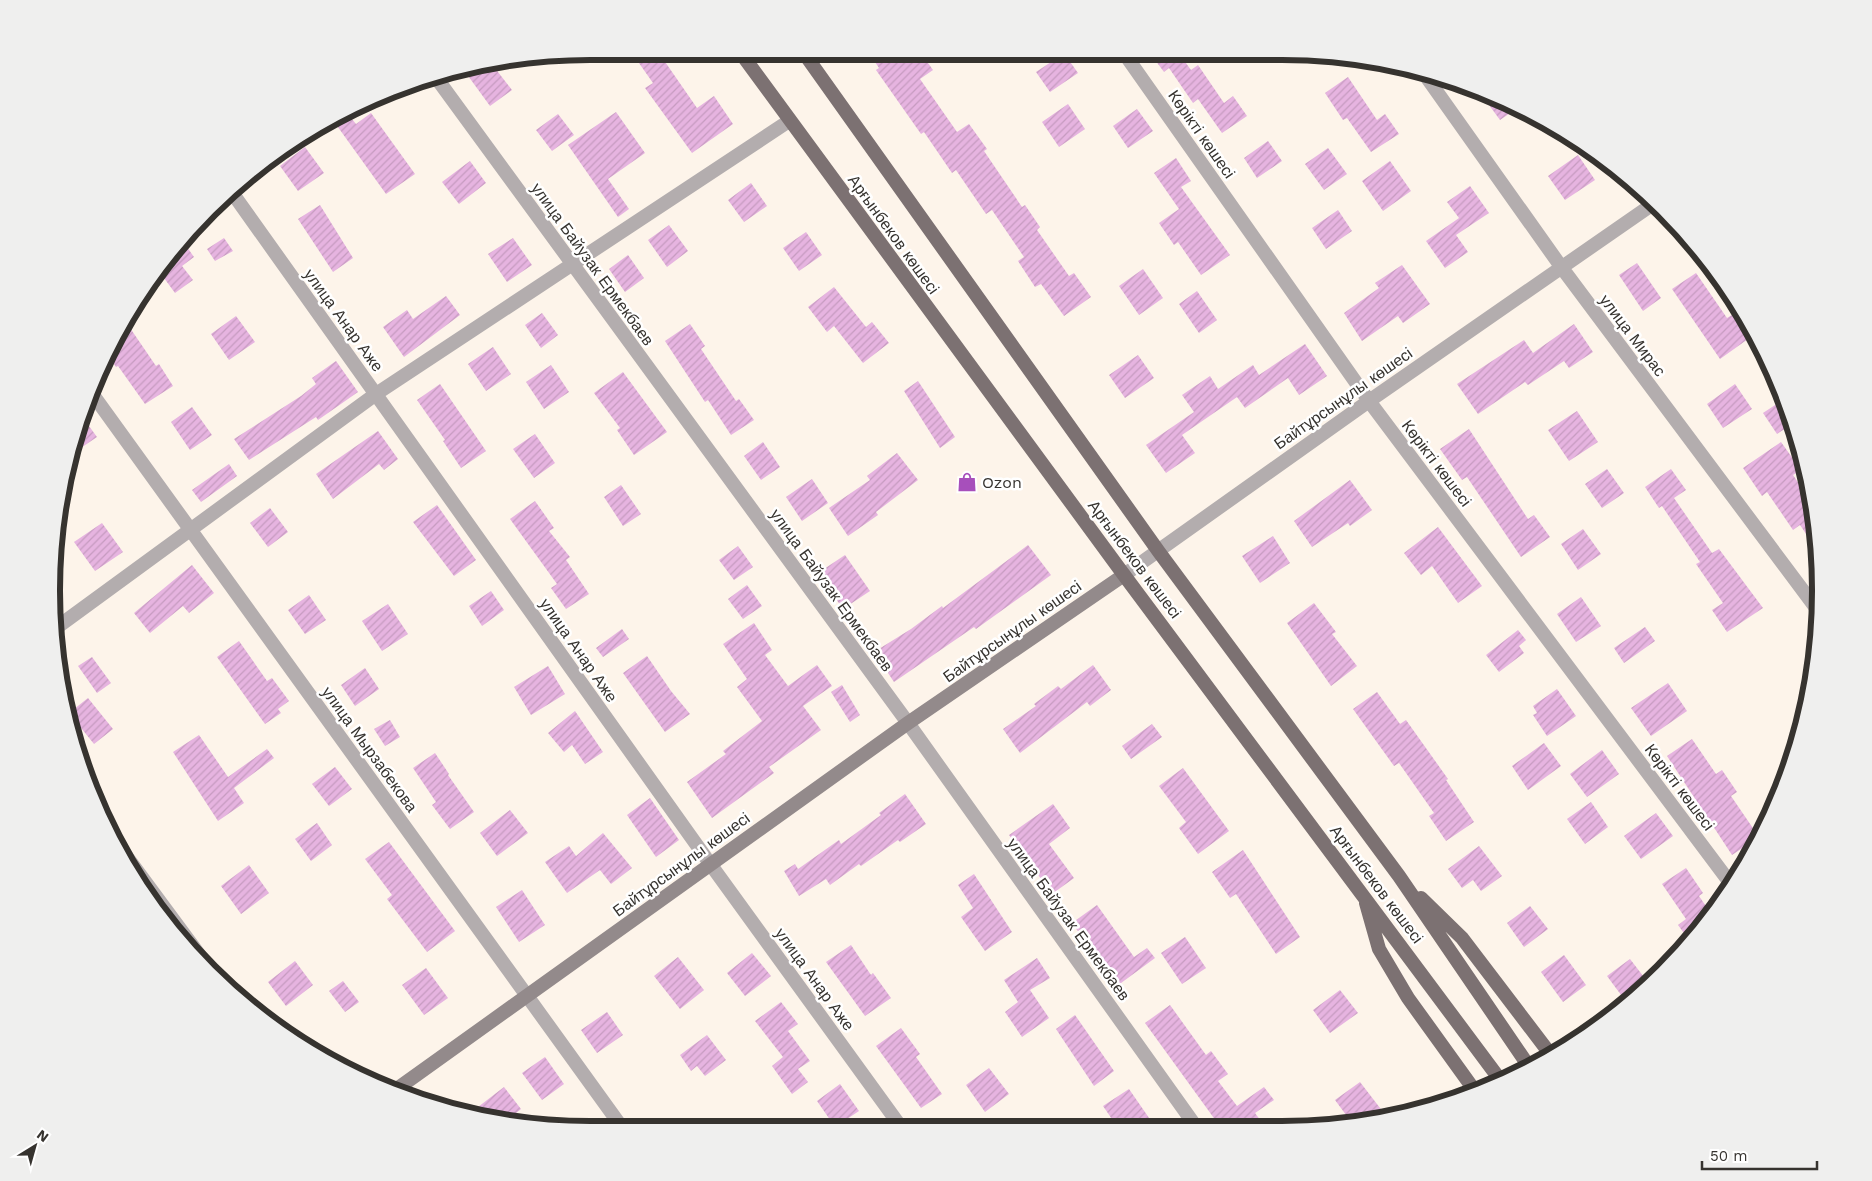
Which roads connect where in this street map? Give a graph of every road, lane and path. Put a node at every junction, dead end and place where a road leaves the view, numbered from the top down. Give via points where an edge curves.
1 (746, 60) edge
2 (809, 60) edge
3 (1129, 60) edge
4 (1429, 81) edge
5 (440, 82) edge
6 (789, 121) junction
7 (235, 197) edge
8 (1649, 208) edge
9 (572, 265) junction
10 (1562, 268) junction
11 (376, 394) junction
12 (96, 398) edge
13 (1369, 401) junction
14 (190, 531) junction
15 (1159, 552) junction
16 (1124, 575) junction
17 (1812, 602) edge
18 (61, 624) edge
19 (908, 724) junction
20 (711, 865) junction
21 (1399, 876) junction
22 (1727, 879) edge
23 (1364, 896) junction
24 (528, 996) junction
25 (1547, 1050) edge
26 (1525, 1061) edge
27 (1497, 1075) edge
28 (401, 1086) edge
29 (1471, 1086) edge
30 (618, 1121) edge
31 (897, 1121) edge
32 (1192, 1121) edge

1 - 6 main road, Арғынбеков көшесі
2 - 15 main road, Арғынбеков көшесі
3 - 13 street, Көрікті көшесі
4 - 10 street, улица Мирас
5 - 9 street, улица Байузак Ермекбаев
6 - 9 street
6 - 16 main road, Арғынбеков көшесі
7 - 11 street, улица Анар Аже
8 - 10 street, Байтұрсынұлы көшесі
9 - 11 street
9 - 19 street, улица Байузак Ермекбаев
10 - 13 street, Байтұрсынұлы көшесі
10 - 17 street, улица Мирас
11 - 14 street
11 - 20 street, улица Анар Аже
12 - 14 street, улица Мырзабекова
13 - 15 street, Байтұрсынұлы көшесі
13 - 22 street, Көрікті көшесі
14 - 18 street
14 - 24 street, улица Мырзабекова
15 - 16 street, Байтұрсынұлы көшесі
15 - 21 main road, Арғынбеков көшесі
16 - 19 main road, Байтұрсынұлы көшесі
16 - 23 main road, Арғынбеков көшесі
19 - 20 main road, Байтұрсынұлы көшесі
19 - 32 street, улица Байузак Ермекбаев
20 - 24 main road, Байтұрсынұлы көшесі
20 - 31 street, улица Анар Аже
21 - 25 main road via 1462,938
21 - 26 main road, Арғынбеков көшесі
23 - 27 main road, Арғынбеков көшесі
23 - 29 main road via 1379,949 1408,998
24 - 28 main road, Байтұрсынұлы көшесі
24 - 30 street, улица Мырзабекова

